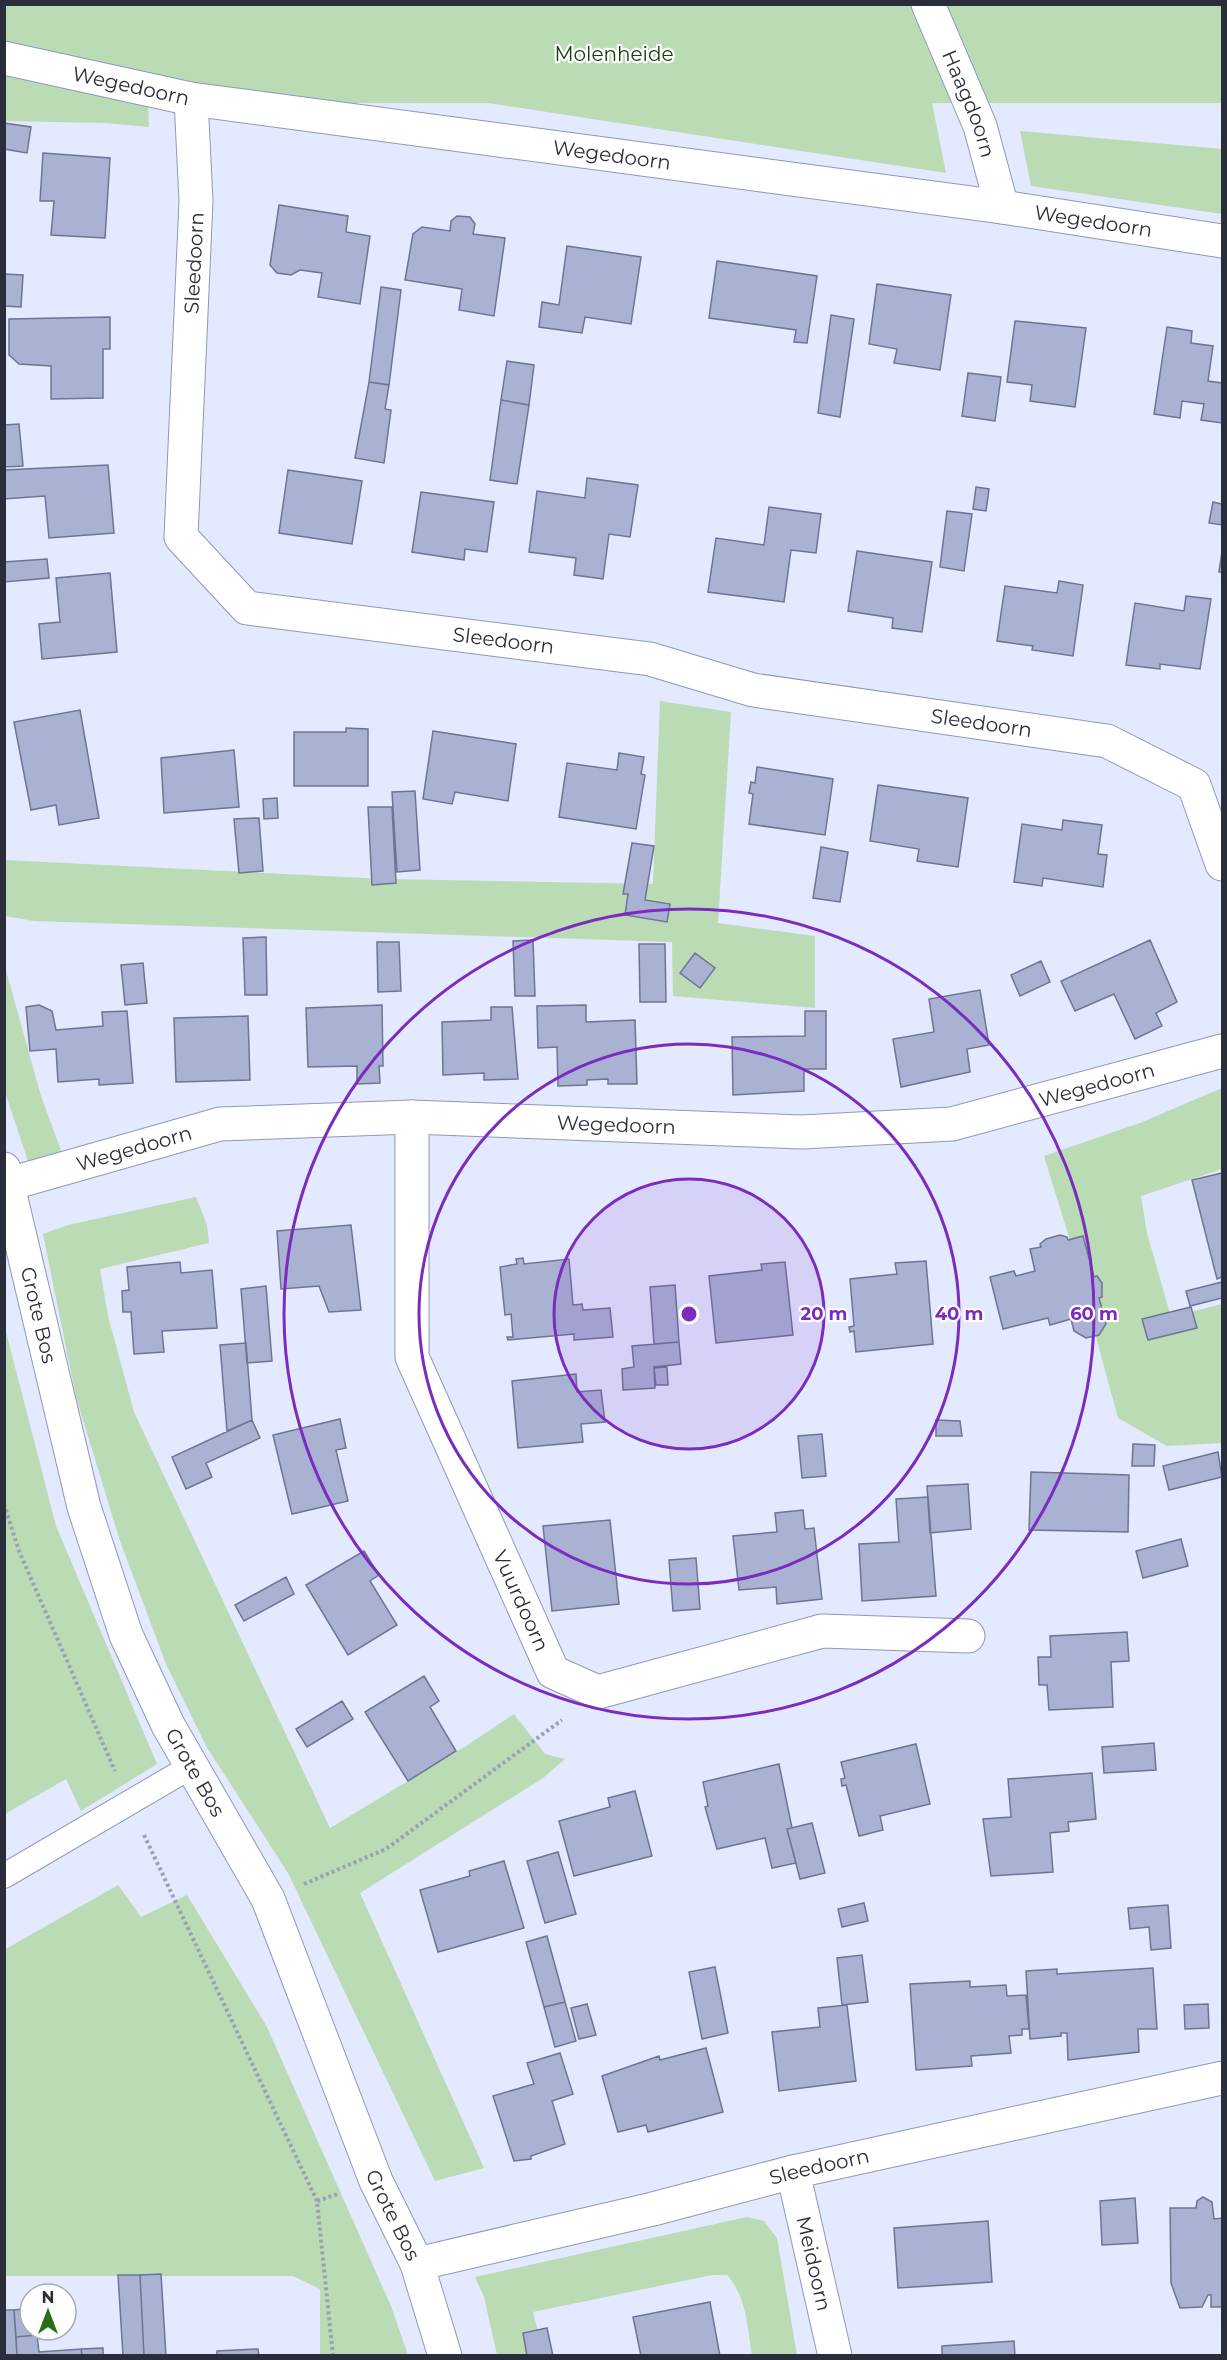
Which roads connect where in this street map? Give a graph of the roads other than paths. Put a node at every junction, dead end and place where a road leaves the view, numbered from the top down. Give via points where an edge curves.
1 (928, 4) edge
2 (4, 58) edge
3 (191, 99) junction
4 (1002, 207) junction
5 (1222, 241) edge
6 (1222, 864) edge
7 (1222, 1051) edge
8 (412, 1117) junction
9 (7, 1177) edge
10 (968, 1636) dead end
11 (192, 1766) junction
12 (4, 1876) edge
13 (1222, 2078) edge
14 (793, 2172) junction
15 (417, 2265) junction
16 (445, 2355) edge
17 (835, 2355) edge

1 - 4 street, Haagdoorn via 980,126
2 - 3 street, Wegedoorn
3 - 4 street, Wegedoorn
3 - 6 street, Sleedoorn via 196,201 181,537 247,608 650,659 753,690 1107,741 1194,785
4 - 5 street, Wegedoorn
7 - 8 street, Wegedoorn via 952,1124 802,1132
8 - 9 street, Wegedoorn via 220,1124
8 - 10 street, Vuurdoorn via 412,1357 553,1672 598,1692 822,1631
9 - 11 street, Grote Bos via 84,1507 126,1635
11 - 12 lane
11 - 15 street, Grote Bos via 268,1899 376,2181
13 - 14 street, Sleedoorn
14 - 15 street, Sleedoorn
14 - 17 street, Meidoorn
15 - 16 street, Grote Bos

